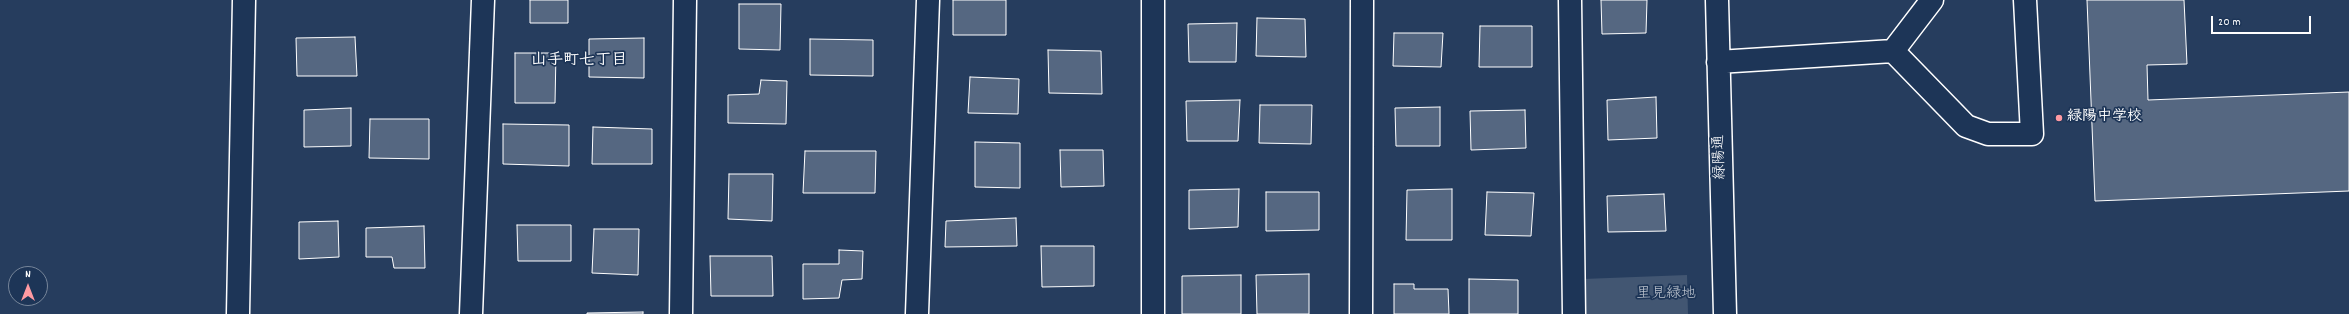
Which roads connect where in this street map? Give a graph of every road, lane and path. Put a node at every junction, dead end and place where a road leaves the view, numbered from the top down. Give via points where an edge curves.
1 (244, 0) edge
2 (483, 0) edge
3 (685, 0) edge
4 (928, 0) edge
5 (1153, 0) edge
6 (1362, 0) edge
7 (1570, 0) edge
8 (1717, 0) edge
9 (1932, 0) edge
10 (2025, 0) edge
11 (1894, 51) junction
12 (1718, 62) junction
13 (238, 314) edge
14 (471, 314) edge
15 (681, 314) edge
16 (916, 314) edge
17 (1153, 314) edge
18 (1361, 314) edge
19 (1574, 314) edge
20 (1725, 314) edge

1 - 13 street
2 - 14 street
3 - 15 street
4 - 16 street
5 - 17 street
6 - 18 street
7 - 19 street
8 - 12 street, 緑陽通
9 - 11 street
10 - 11 street via 2032,134 1988,134 1966,126
11 - 12 street
12 - 20 street, 緑陽通

